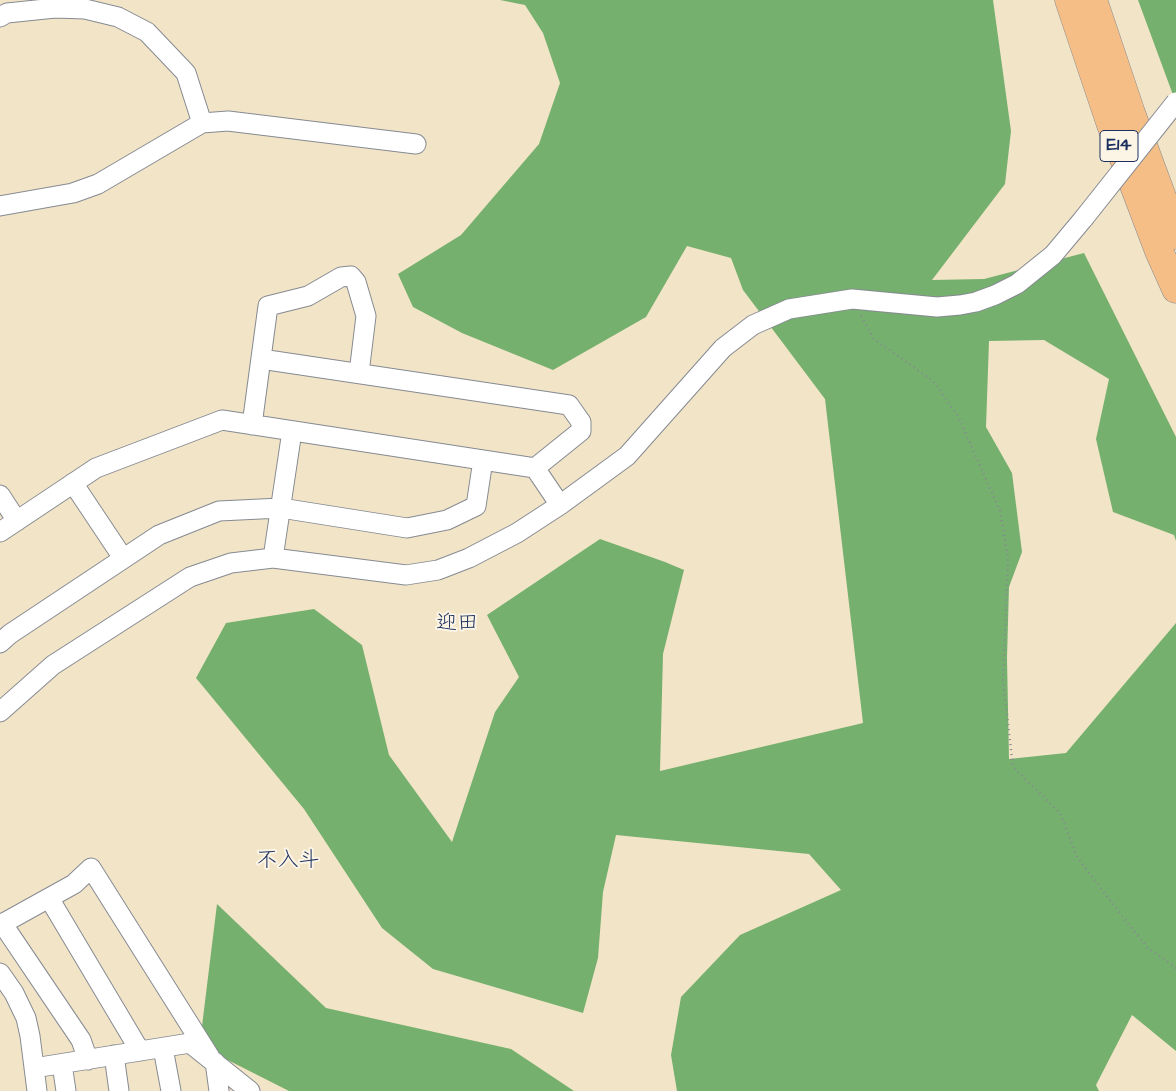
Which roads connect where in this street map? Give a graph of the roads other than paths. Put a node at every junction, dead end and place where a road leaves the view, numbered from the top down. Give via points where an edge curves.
1 (1069, 0) edge
2 (1093, 0) edge
3 (0, 17) edge
4 (1176, 102) edge
5 (202, 123) junction
6 (416, 144) dead end
7 (0, 206) edge
8 (1176, 235) edge
9 (1176, 290) edge
10 (261, 359) junction
11 (358, 373) junction
12 (252, 425) junction
13 (292, 431) junction
14 (483, 460) junction
15 (535, 468) junction
16 (73, 483) junction
17 (0, 496) edge
18 (560, 505) junction
19 (281, 508) junction
20 (17, 521) junction
21 (0, 532) edge
22 (123, 558) junction
23 (273, 558) junction
24 (3, 633) edge
25 (0, 712) edge
26 (49, 898) junction
27 (1, 924) edge
28 (0, 973) edge
29 (163, 1048) junction
30 (140, 1051) junction
31 (114, 1056) junction
32 (212, 1059) junction
33 (88, 1060) junction
34 (62, 1064) junction
35 (34, 1068) junction
36 (37, 1091) edge
37 (66, 1091) edge
38 (119, 1091) edge
39 (171, 1091) edge
40 (220, 1091) edge
41 (250, 1091) edge

1 - 9 highway, E14 via 1110,122
2 - 8 highway, E14
3 - 5 street via 7,13 54,8 85,9 118,17 147,32 186,73
4 - 18 street, bridge via 1053,255 1017,284 995,295 960,305 937,307 852,299 788,309 753,325 723,348 627,456
5 - 6 street via 228,121
5 - 7 street via 98,184 73,193
10 - 11 street
10 - 11 street via 268,306 308,296 341,277 351,276 356,282 366,316
10 - 12 street
11 - 15 street via 569,405 581,422 581,431
12 - 13 street
12 - 16 street via 222,420 96,468
13 - 14 street
13 - 19 street
14 - 15 street
14 - 19 street via 476,506 448,520 407,528
15 - 18 street
16 - 20 street
16 - 22 street
17 - 20 street
18 - 23 street via 517,533 438,570 406,575
19 - 22 street via 219,511 159,535
19 - 23 street
20 - 21 street
22 - 24 street
23 - 25 street via 232,563 190,577 53,665
26 - 27 street
26 - 30 street
26 - 32 street via 74,884 91,868
27 - 33 street via 81,1040
28 - 35 street via 26,1018
29 - 30 street
29 - 32 street via 190,1043
29 - 39 street
30 - 31 street
31 - 33 street
31 - 38 street
32 - 40 street
32 - 41 street
33 - 34 street
34 - 35 street
34 - 37 street
35 - 36 street

